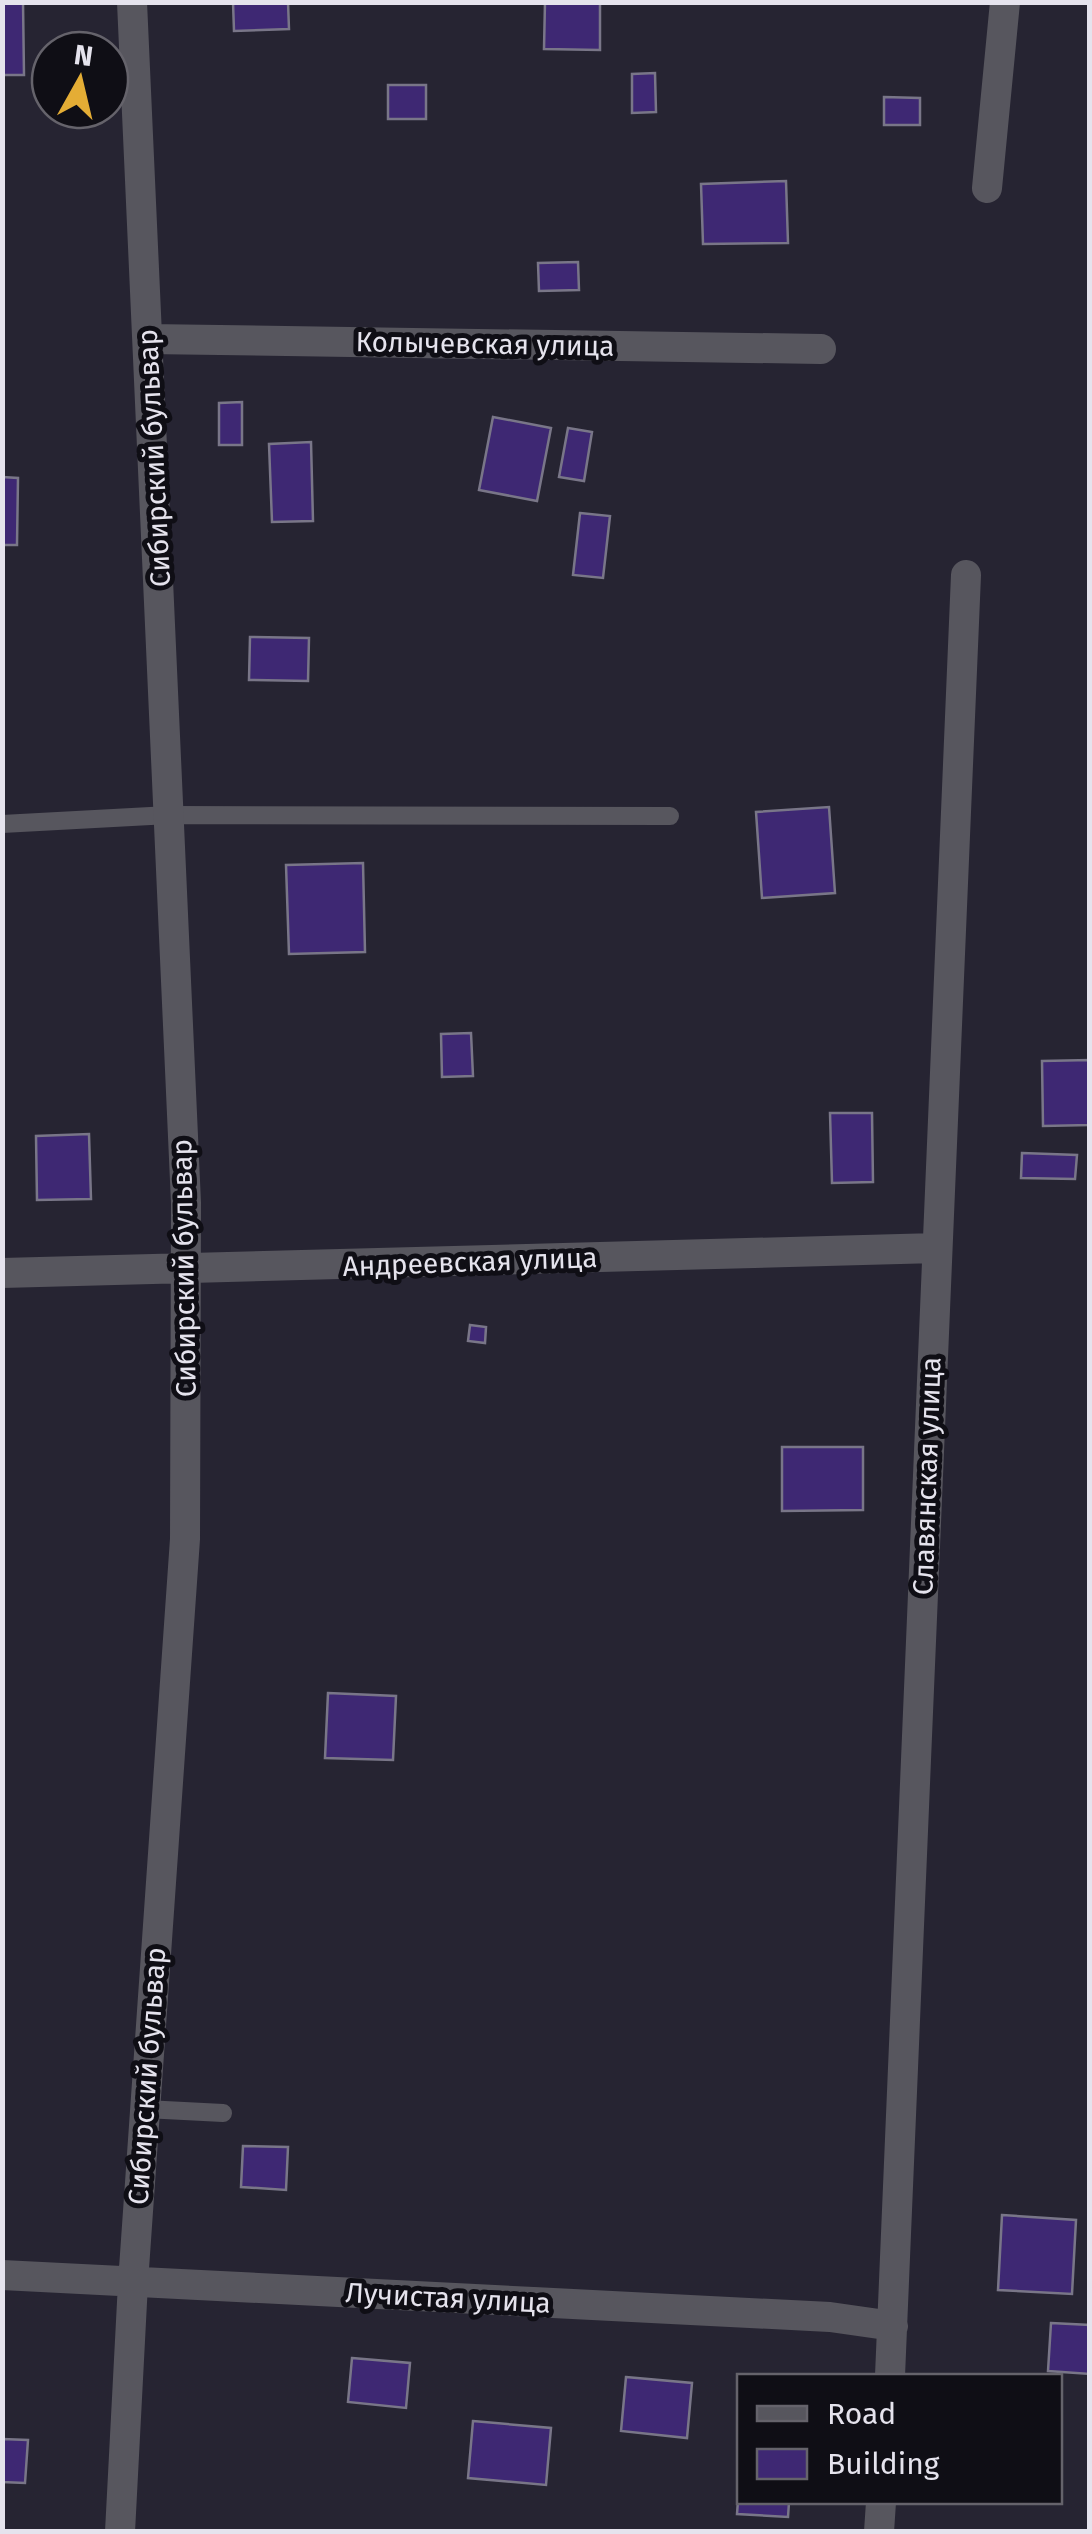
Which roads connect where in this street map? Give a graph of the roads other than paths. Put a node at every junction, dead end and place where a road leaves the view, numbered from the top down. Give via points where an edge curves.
1 (132, 2) edge
2 (1005, 2) edge
3 (988, 188) dead end
4 (148, 338) junction
5 (821, 349) dead end
6 (966, 575) dead end
7 (169, 815) junction
8 (670, 816) dead end
9 (2, 824) edge
10 (936, 1248) junction
11 (186, 1270) junction
12 (2, 1273) edge
13 (145, 2108) junction
14 (223, 2113) dead end
15 (2, 2275) edge
16 (133, 2283) junction
17 (893, 2326) junction
18 (890, 2374) edge
19 (881, 2504) edge
20 (120, 2532) edge
21 (879, 2532) edge

1 - 4 street, Сибирский бульвар
2 - 3 street
4 - 5 street, Колычевская улица
4 - 7 street, Сибирский бульвар
6 - 10 street, Славянская улица
7 - 8 lane
7 - 9 lane
7 - 11 street, Сибирский бульвар
10 - 11 street, Андреевская улица
10 - 17 street, Славянская улица
11 - 12 street, Андреевская улица
11 - 13 street, Сибирский бульвар via 185,1540
13 - 14 lane
13 - 16 street, Сибирский бульвар
15 - 16 street, Лучистая улица
16 - 17 street, Лучистая улица via 830,2317
16 - 20 street, Сибирский бульвар
17 - 18 street, Славянская улица
19 - 21 street

